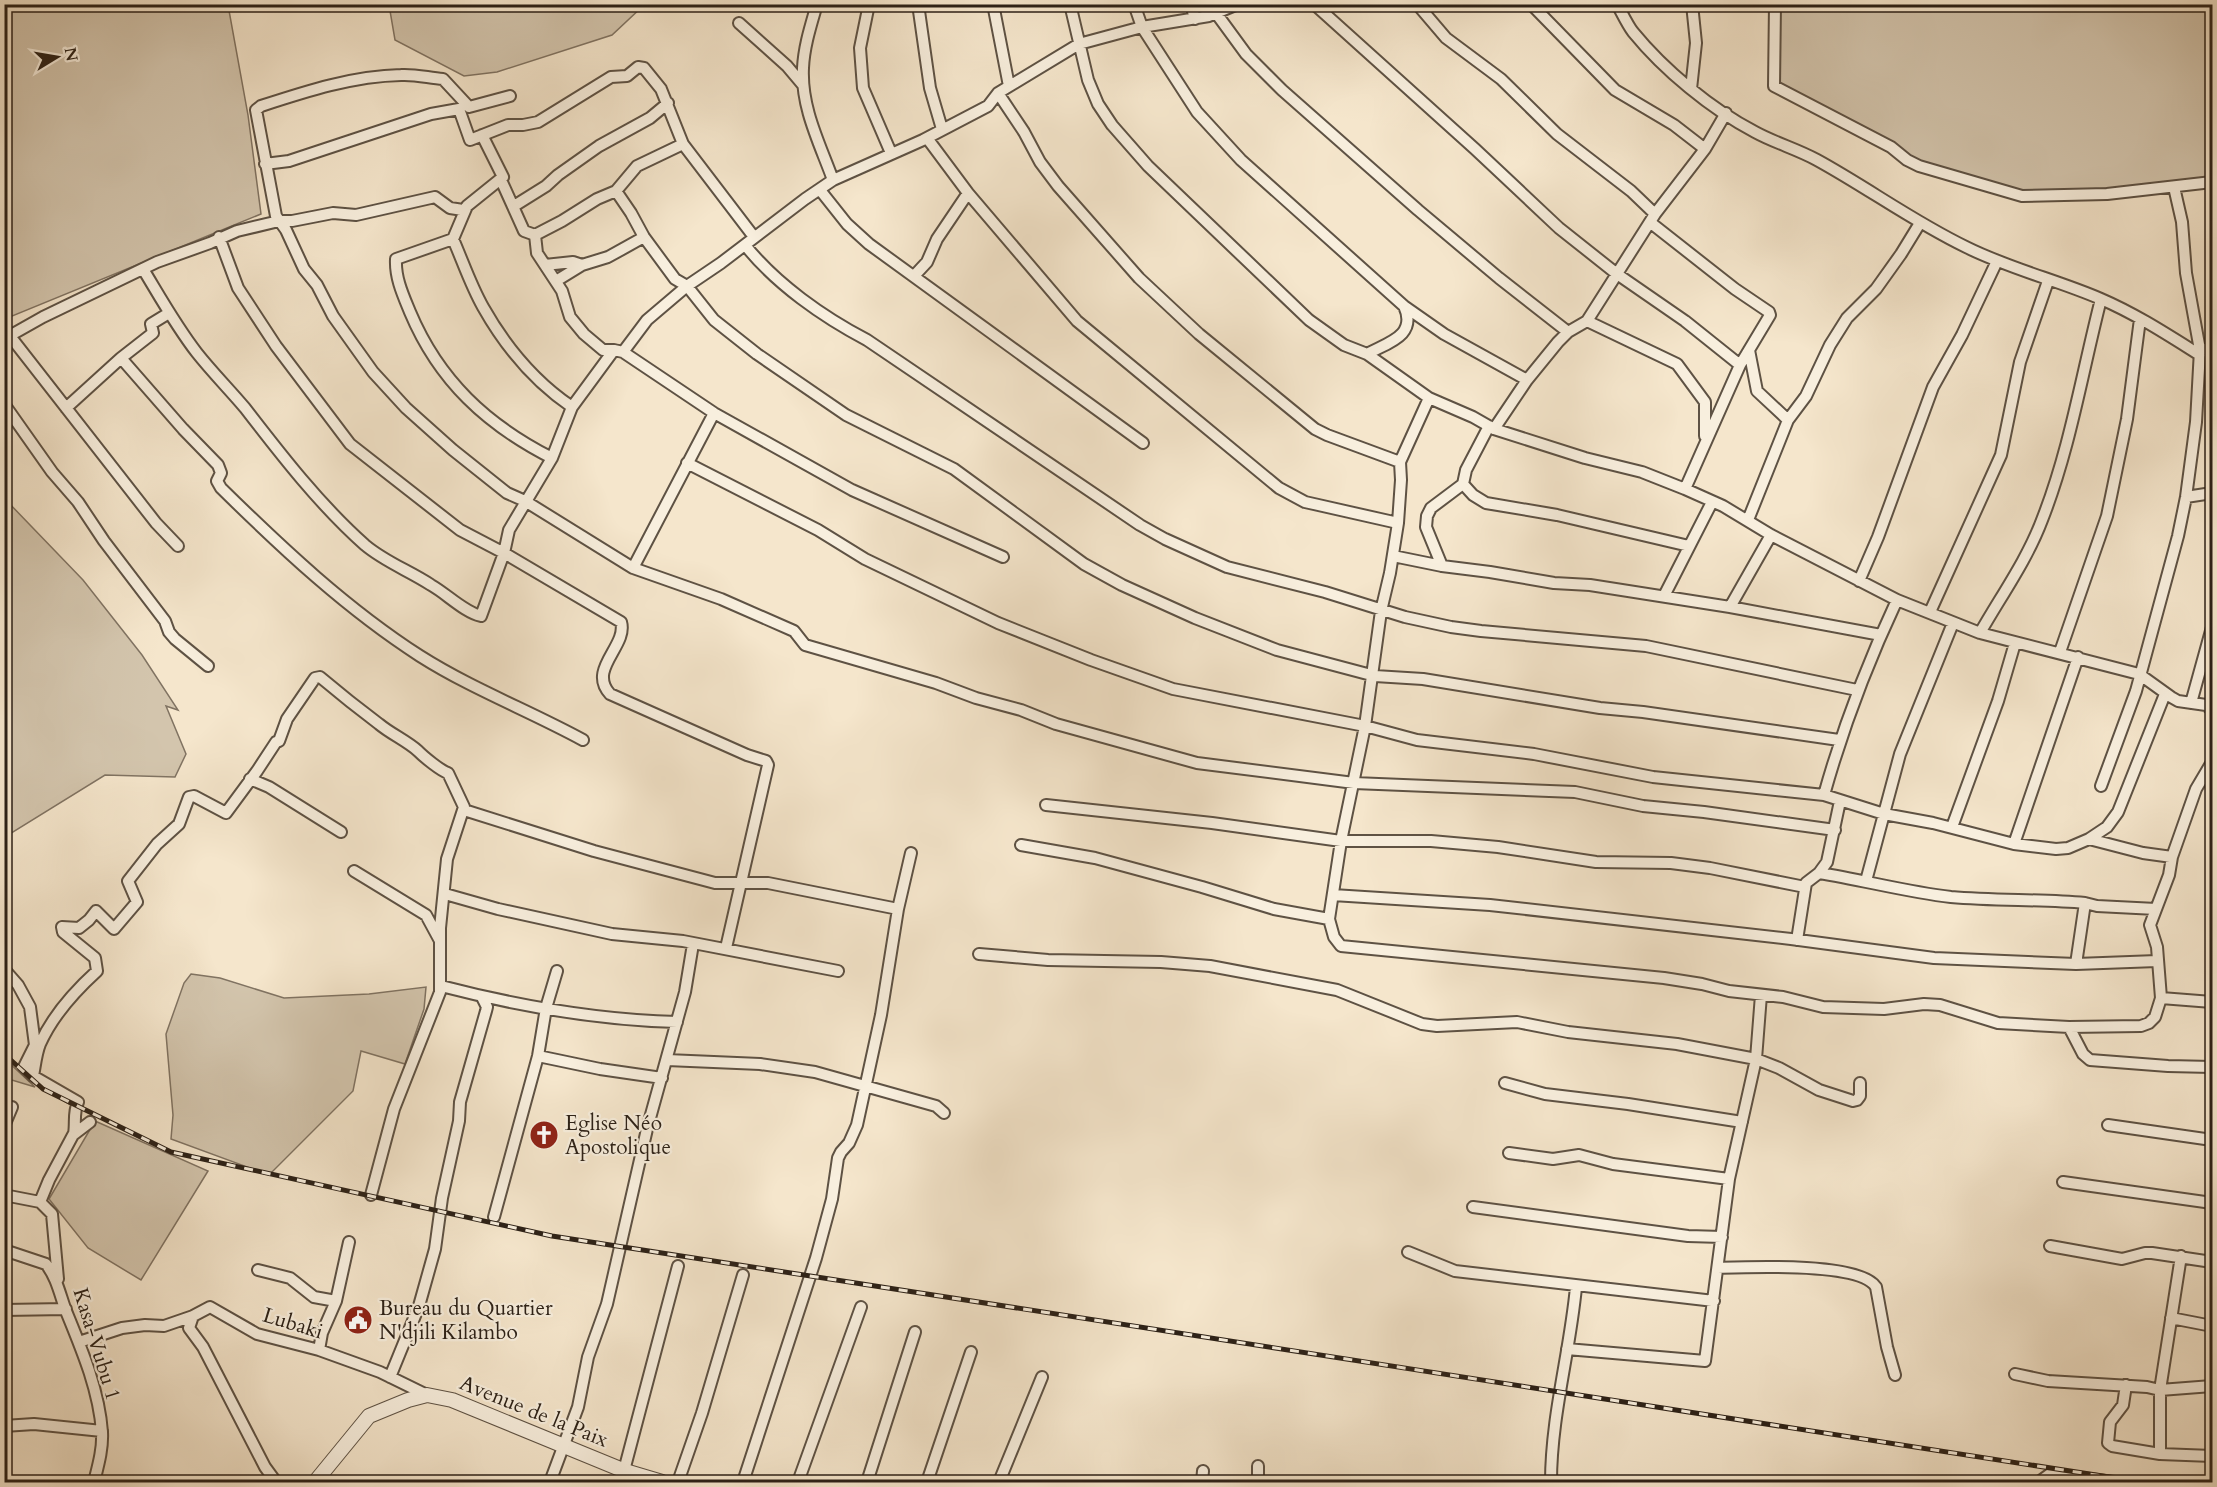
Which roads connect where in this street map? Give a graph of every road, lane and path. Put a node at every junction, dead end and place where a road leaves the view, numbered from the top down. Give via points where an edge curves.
1 (817, 4) edge
2 (869, 4) edge
3 (918, 4) edge
4 (993, 4) edge
5 (1070, 4) edge
6 (1134, 4) edge
7 (1191, 4) edge
8 (1238, 4) edge
9 (1314, 4) edge
10 (1417, 4) edge
11 (1531, 4) edge
12 (1617, 4) edge
13 (1692, 4) edge
14 (1775, 4) edge
15 (1216, 13) junction
16 (1195, 19) junction
17 (739, 23) dead end
18 (1142, 27) junction
19 (1079, 44) junction
20 (1009, 86) junction
21 (1691, 89) junction
22 (998, 93) junction
23 (510, 96) dead end
24 (807, 99) junction
25 (668, 103) junction
26 (464, 108) junction
27 (1726, 114) junction
28 (942, 129) junction
29 (482, 135) junction
30 (927, 138) junction
31 (683, 144) junction
32 (1705, 149) junction
33 (891, 153) junction
34 (264, 164) junction
35 (501, 180) junction
36 (833, 180) junction
37 (2212, 182) edge
38 (2174, 187) junction
39 (820, 190) junction
40 (616, 192) junction
41 (968, 192) junction
42 (514, 206) junction
43 (464, 210) junction
44 (1653, 219) junction
45 (279, 221) junction
46 (1920, 223) junction
47 (535, 235) junction
48 (219, 237) junction
49 (644, 237) junction
50 (754, 237) junction
51 (453, 239) junction
52 (745, 245) junction
53 (1996, 261) junction
54 (545, 265) junction
55 (582, 265) junction
56 (142, 269) junction
57 (1617, 274) junction
58 (914, 276) junction
59 (556, 281) junction
60 (2048, 281) junction
61 (687, 286) junction
62 (2101, 299) junction
63 (1404, 306) junction
64 (169, 313) junction
65 (2140, 319) junction
66 (1587, 321) junction
67 (1568, 332) junction
68 (7, 338) edge
69 (2212, 348) edge
70 (1749, 350) junction
71 (619, 351) junction
72 (2200, 352) junction
73 (1367, 354) junction
74 (121, 358) junction
75 (1740, 365) junction
76 (1527, 380) junction
77 (1429, 398) junction
78 (4, 404) edge
79 (572, 406) junction
80 (66, 408) junction
81 (714, 413) junction
82 (1788, 420) junction
83 (1492, 428) junction
84 (1705, 442) junction
85 (1143, 443) dead end
86 (552, 458) junction
87 (1400, 462) junction
88 (687, 463) junction
89 (1463, 484) junction
90 (1685, 489) junction
91 (2212, 494) edge
92 (2186, 497) junction
93 (525, 501) junction
94 (1712, 501) junction
95 (1748, 520) junction
96 (1398, 523) junction
97 (1771, 535) junction
98 (178, 546) dead end
99 (1689, 546) junction
100 (504, 554) junction
101 (1393, 556) junction
102 (1003, 557) dead end
103 (1442, 566) junction
104 (633, 568) junction
105 (1859, 581) junction
106 (1664, 596) junction
107 (1897, 600) junction
108 (1730, 607) junction
109 (1381, 611) junction
110 (1930, 612) junction
111 (1953, 623) junction
112 (2212, 627) edge
113 (1980, 633) junction
114 (1881, 634) junction
115 (2015, 643) junction
116 (2060, 652) junction
117 (2078, 657) junction
118 (208, 666) dead end
119 (2139, 674) junction
120 (1371, 675) junction
121 (1857, 690) junction
122 (2165, 694) junction
123 (2191, 703) junction
124 (2212, 710) edge
125 (1365, 726) junction
126 (583, 740) dead end
127 (1839, 740) junction
128 (2212, 765) edge
129 (250, 779) junction
130 (1354, 783) junction
131 (2101, 786) dead end
132 (1824, 795) junction
133 (1840, 801) junction
134 (1046, 805) dead end
135 (464, 810) junction
136 (1884, 814) junction
137 (1952, 827) junction
138 (1834, 830) junction
139 (341, 832) dead end
140 (2089, 839) junction
141 (1341, 842) junction
142 (2014, 843) junction
143 (1021, 844) dead end
144 (911, 853) dead end
145 (2172, 857) junction
146 (354, 871) dead end
147 (1819, 873) junction
148 (1866, 880) junction
149 (741, 884) junction
150 (1805, 887) junction
151 (445, 894) junction
152 (1333, 895) junction
153 (2085, 903) junction
154 (898, 909) junction
155 (2156, 909) junction
156 (1329, 919) junction
157 (440, 940) junction
158 (1797, 940) junction
159 (693, 944) junction
160 (726, 948) junction
161 (979, 954) dead end
162 (2157, 961) junction
163 (2076, 964) junction
164 (4, 969) edge
165 (557, 971) dead end
166 (838, 971) dead end
167 (441, 986) junction
168 (1761, 995) junction
169 (482, 997) junction
170 (2161, 998) junction
171 (2212, 1002) edge
172 (546, 1008) junction
173 (677, 1022) junction
174 (2069, 1027) junction
175 (538, 1056) junction
176 (1756, 1059) junction
177 (667, 1060) junction
178 (2212, 1067) edge
179 (33, 1076) junction
180 (662, 1078) junction
181 (1505, 1083) dead end
182 (1860, 1083) dead end
183 (864, 1086) junction
184 (12, 1107) dead end
185 (944, 1113) dead end
186 (90, 1122) dead end
187 (1742, 1122) junction
188 (2108, 1125) dead end
189 (4, 1126) edge
190 (74, 1134) junction
191 (2212, 1140) edge
192 (1509, 1153) dead end
193 (1729, 1179) junction
194 (2063, 1182) dead end
195 (4, 1195) edge
196 (371, 1195) dead end
197 (40, 1202) junction
198 (2212, 1203) edge
199 (1473, 1207) dead end
200 (494, 1218) dead end
201 (1722, 1237) junction
202 (349, 1242) dead end
203 (2050, 1246) dead end
204 (4, 1250) edge
205 (1408, 1252) dead end
206 (2181, 1256) junction
207 (2212, 1262) edge
208 (678, 1266) dead end
209 (1718, 1268) junction
210 (258, 1270) dead end
211 (743, 1275) dead end
212 (58, 1286) junction
213 (1576, 1287) junction
214 (336, 1301) junction
215 (1714, 1301) junction
216 (861, 1307) dead end
217 (4, 1310) edge
218 (66, 1310) junction
219 (193, 1316) junction
220 (2171, 1318) junction
221 (2212, 1326) edge
222 (915, 1332) dead end
223 (79, 1342) junction
224 (1567, 1349) junction
225 (319, 1350) junction
226 (971, 1352) dead end
227 (2015, 1374) dead end
228 (1895, 1375) dead end
229 (390, 1377) junction
230 (1042, 1377) dead end
231 (2126, 1385) junction
232 (2212, 1386) edge
233 (2160, 1390) junction
234 (427, 1395) junction
235 (4, 1426) edge
236 (102, 1431) junction
237 (565, 1445) junction
238 (2160, 1454) junction
239 (2212, 1456) edge
240 (1258, 1466) dead end
241 (623, 1477) edge
242 (94, 1482) edge
243 (276, 1482) edge
244 (315, 1482) edge
245 (550, 1482) edge
246 (662, 1482) edge
247 (678, 1482) edge
248 (743, 1482) edge
249 (798, 1482) edge
250 (867, 1482) edge
251 (927, 1482) edge
252 (999, 1482) edge
253 (1258, 1482) edge
254 (1551, 1482) edge
255 (2039, 1482) edge
256 (2114, 1482) edge

1 - 24 street via 804,59
2 - 33 street via 860,48 863,88
3 - 28 street via 930,88
4 - 20 street
5 - 19 street
6 - 18 street
7 - 16 street
8 - 15 street
9 - 57 street via 1559,228
10 - 44 street via 1446,38 1501,79 1557,134 1631,191
11 - 32 street via 1616,90
12 - 21 street via 1632,30
13 - 21 street via 1696,44
14 - 38 street via 1774,86 1891,147 1912,163 2022,196 2107,194
15 - 16 street
15 - 67 street via 1246,54 1282,90 1418,210
16 - 18 street
17 - 24 street via 787,66 802,83
18 - 19 street
18 - 63 street via 1197,112 1241,160
19 - 20 street
19 - 73 street via 1098,104 1148,166 1309,320 1344,345
20 - 22 street
21 - 27 street
22 - 28 street via 987,106
22 - 87 street via 1058,186 1139,278 1192,328 1315,429
23 - 26 street
24 - 36 street via 811,124
25 - 29 street via 644,68 638,67 627,76 611,77 538,122
25 - 31 street
25 - 42 street
26 - 29 street via 471,140
26 - 34 street via 431,114 289,161
26 - 34 street via 443,79 404,75 329,85 256,110
27 - 32 street
27 - 46 street via 1860,184
28 - 30 street
29 - 35 street via 503,177
30 - 33 street
30 - 41 street
31 - 40 street via 638,166
31 - 50 street
32 - 44 street
33 - 36 street
34 - 45 street
35 - 42 street
35 - 43 street
36 - 39 street
37 - 38 street
38 - 72 street
39 - 50 street
39 - 58 street via 856,234
40 - 47 street
40 - 49 street
41 - 58 street via 927,262
41 - 96 street via 1077,321 1279,488 1312,504
42 - 47 street via 524,231
43 - 45 street via 450,208 435,197 356,215 333,213
43 - 51 street
44 - 57 street
44 - 70 street via 1735,289 1769,312
45 - 48 street
45 - 93 street via 333,316 373,372 453,450 507,493
46 - 53 street
46 - 82 street via 1876,289 1848,318 1830,345 1806,396
47 - 54 street via 537,254
48 - 56 street
48 - 100 street via 238,288 350,444 460,530
49 - 55 street
49 - 61 street via 675,279
50 - 52 street
51 - 79 street via 483,307 500,332 528,371
51 - 86 street via 396,259 402,293 422,341 448,379 488,417
52 - 61 street
52 - 109 street via 762,267 834,323 867,340 1140,525 1227,567
53 - 60 street
53 - 105 street via 1933,387
54 - 55 street
54 - 59 street
55 - 59 street
56 - 64 street
56 - 68 street
57 - 66 street
57 - 75 street
58 - 85 street
59 - 71 street via 570,317 584,334 603,350
60 - 62 street
60 - 110 street via 2020,363 2001,455
61 - 71 street via 647,320
61 - 120 street via 714,320 757,354 846,415 954,469 1084,564 1153,599 1277,650
62 - 65 street
62 - 113 street via 2075,414 2043,519
63 - 73 street via 1408,314 1402,334
63 - 76 street via 1444,334
64 - 74 street via 151,324 153,333
64 - 100 street via 197,353 298,475 366,546 480,616
65 - 72 street
65 - 116 street via 2127,419 2107,516
66 - 67 street
66 - 84 street via 1677,363 1705,402
67 - 76 street
68 - 80 street
69 - 72 street
70 - 75 street
70 - 82 street via 1757,391
71 - 79 street
71 - 81 street
72 - 92 street
73 - 77 street
74 - 80 street
74 - 126 street via 219,465 217,481 221,488 288,554 420,656
75 - 84 street
76 - 83 street
77 - 83 street
77 - 87 street
78 - 118 street via 165,621 169,632
79 - 86 street
80 - 98 street
81 - 88 street
81 - 102 street via 852,490
82 - 95 street
83 - 89 street via 1466,470
83 - 90 street via 1642,472
84 - 90 street
86 - 93 street
87 - 96 street
88 - 104 street
88 - 125 street via 918,585 998,623 1091,660 1173,689
89 - 99 street via 1486,503 1549,513
89 - 103 street via 1431,508 1427,516 1426,526
90 - 94 street
91 - 92 street
92 - 119 street
93 - 100 street via 509,530
93 - 104 street
94 - 95 street
94 - 99 street
95 - 97 street
96 - 101 street
97 - 105 street
97 - 108 street
99 - 106 street
100 - 149 street via 621,622 622,630 604,670 603,684 610,694 766,761
101 - 103 street
101 - 109 street
103 - 106 street
104 - 130 street via 722,599 794,632 805,645 936,682 1056,724 1197,763
105 - 107 street
106 - 108 street
107 - 110 street
107 - 114 street
108 - 114 street
109 - 120 street
109 - 121 street via 1451,627 1646,646
110 - 111 street
111 - 113 street
111 - 136 street via 1900,754
112 - 123 street
113 - 115 street
114 - 121 street
115 - 116 street
115 - 137 street
116 - 117 street
117 - 119 street
117 - 142 street
119 - 122 street
119 - 131 street via 2131,707
120 - 125 street
120 - 127 street via 1423,679 1600,708
121 - 127 street
122 - 123 street
122 - 140 street via 2114,819
123 - 124 street
125 - 130 street
125 - 132 street via 1417,740 1534,754 1653,777
127 - 132 street
128 - 145 street via 2196,789
129 - 135 street via 279,741 287,719 309,686 320,677 448,773
129 - 139 street
129 - 179 street via 226,813 189,797 179,824 157,844 128,881 137,902 114,930 96,911 79,928 62,927 95,958 97,971 47,1031
130 - 138 street via 1575,792 1638,806
130 - 141 street
132 - 133 street
133 - 136 street
133 - 138 street
134 - 141 street
135 - 149 street via 670,872 715,883
135 - 151 street via 447,859
136 - 137 street
136 - 148 street
137 - 142 street
138 - 147 street via 1827,862
140 - 142 street via 2056,849
140 - 145 street
141 - 150 street via 1431,841 1586,861 1671,863
141 - 152 street
143 - 156 street via 1095,858 1274,909
144 - 154 street
145 - 155 street
146 - 157 street via 426,915
147 - 148 street
147 - 150 street
148 - 153 street via 1950,897
149 - 154 street via 768,883
149 - 160 street
150 - 158 street
151 - 157 street
151 - 159 street via 612,934
152 - 156 street
152 - 158 street via 1490,905
153 - 155 street
153 - 163 street
154 - 183 street via 881,1015
155 - 162 street via 2150,927
156 - 168 street via 1341,946 1664,978
157 - 167 street
158 - 163 street via 1934,958
159 - 160 street
159 - 173 street
160 - 166 street
161 - 176 street via 1197,964 1337,990 1422,1024 1517,1022
162 - 163 street
162 - 170 street
164 - 179 street via 30,1007 35,1045 24,1067
165 - 172 street
167 - 169 street
167 - 196 street via 394,1109
168 - 174 street via 1832,1008 1940,1005 1998,1023
168 - 176 street
169 - 172 street
169 - 229 street via 486,1011 460,1102 435,1249 419,1306
170 - 171 street
170 - 174 street via 2155,1017 2146,1025
172 - 173 street via 629,1021
172 - 175 street
173 - 177 street
174 - 178 street via 2090,1060
175 - 180 street
175 - 200 street
176 - 182 street via 1814,1088 1852,1101 1860,1096
176 - 187 street
177 - 180 street
177 - 183 street via 760,1064 815,1072
179 - 190 street via 78,1102
180 - 237 street via 607,1304 588,1356 578,1407
181 - 187 street via 1545,1094
183 - 185 street via 936,1106
183 - 248 street via 857,1125 838,1158 816,1258
184 - 189 street
186 - 190 street
187 - 193 street
188 - 191 street
190 - 197 street
192 - 193 street via 1553,1159 1579,1155 1613,1164
193 - 201 street
194 - 198 street
195 - 197 street
197 - 212 street via 52,1214
199 - 201 street via 1688,1236
201 - 209 street
202 - 214 street
203 - 206 street via 2122,1259 2145,1253
204 - 212 street, Kasa-Vubu 1 via 46,1264
205 - 213 street via 1455,1271
206 - 207 street
206 - 220 street
208 - 241 street
209 - 215 street
209 - 228 street via 1795,1267 1872,1281
210 - 214 street via 292,1279 314,1296
211 - 247 street
212 - 218 street, Kasa-Vubu 1
213 - 215 street
213 - 224 street
214 - 225 street
215 - 224 street via 1702,1362
216 - 249 street
217 - 218 street
218 - 223 street, Kasa-Vubu 1
219 - 223 street, Lubaki via 160,1327 122,1328
219 - 225 street, Lubaki via 210,1308 257,1334
219 - 243 street via 189,1328
220 - 221 street
220 - 233 street
222 - 250 street
223 - 236 street, Kasa-Vubu 1
224 - 254 street via 1553,1430
225 - 229 street, Lubaki
226 - 251 street
227 - 231 street via 2048,1381
229 - 234 street, Lubaki
230 - 252 street
231 - 233 street
231 - 238 street via 2123,1405 2110,1422 2108,1443
232 - 233 street
233 - 238 street
234 - 237 street, Avenue de la Paix via 452,1400
234 - 244 street, Avenue de la Paix via 369,1416
235 - 236 street via 34,1424
236 - 242 street, Kasa-Vubu 1
237 - 241 street, Avenue de la Paix
237 - 245 street
238 - 239 street
240 - 253 street
241 - 246 street, Avenue de la Paix
255 - 256 street via 2050,1474

